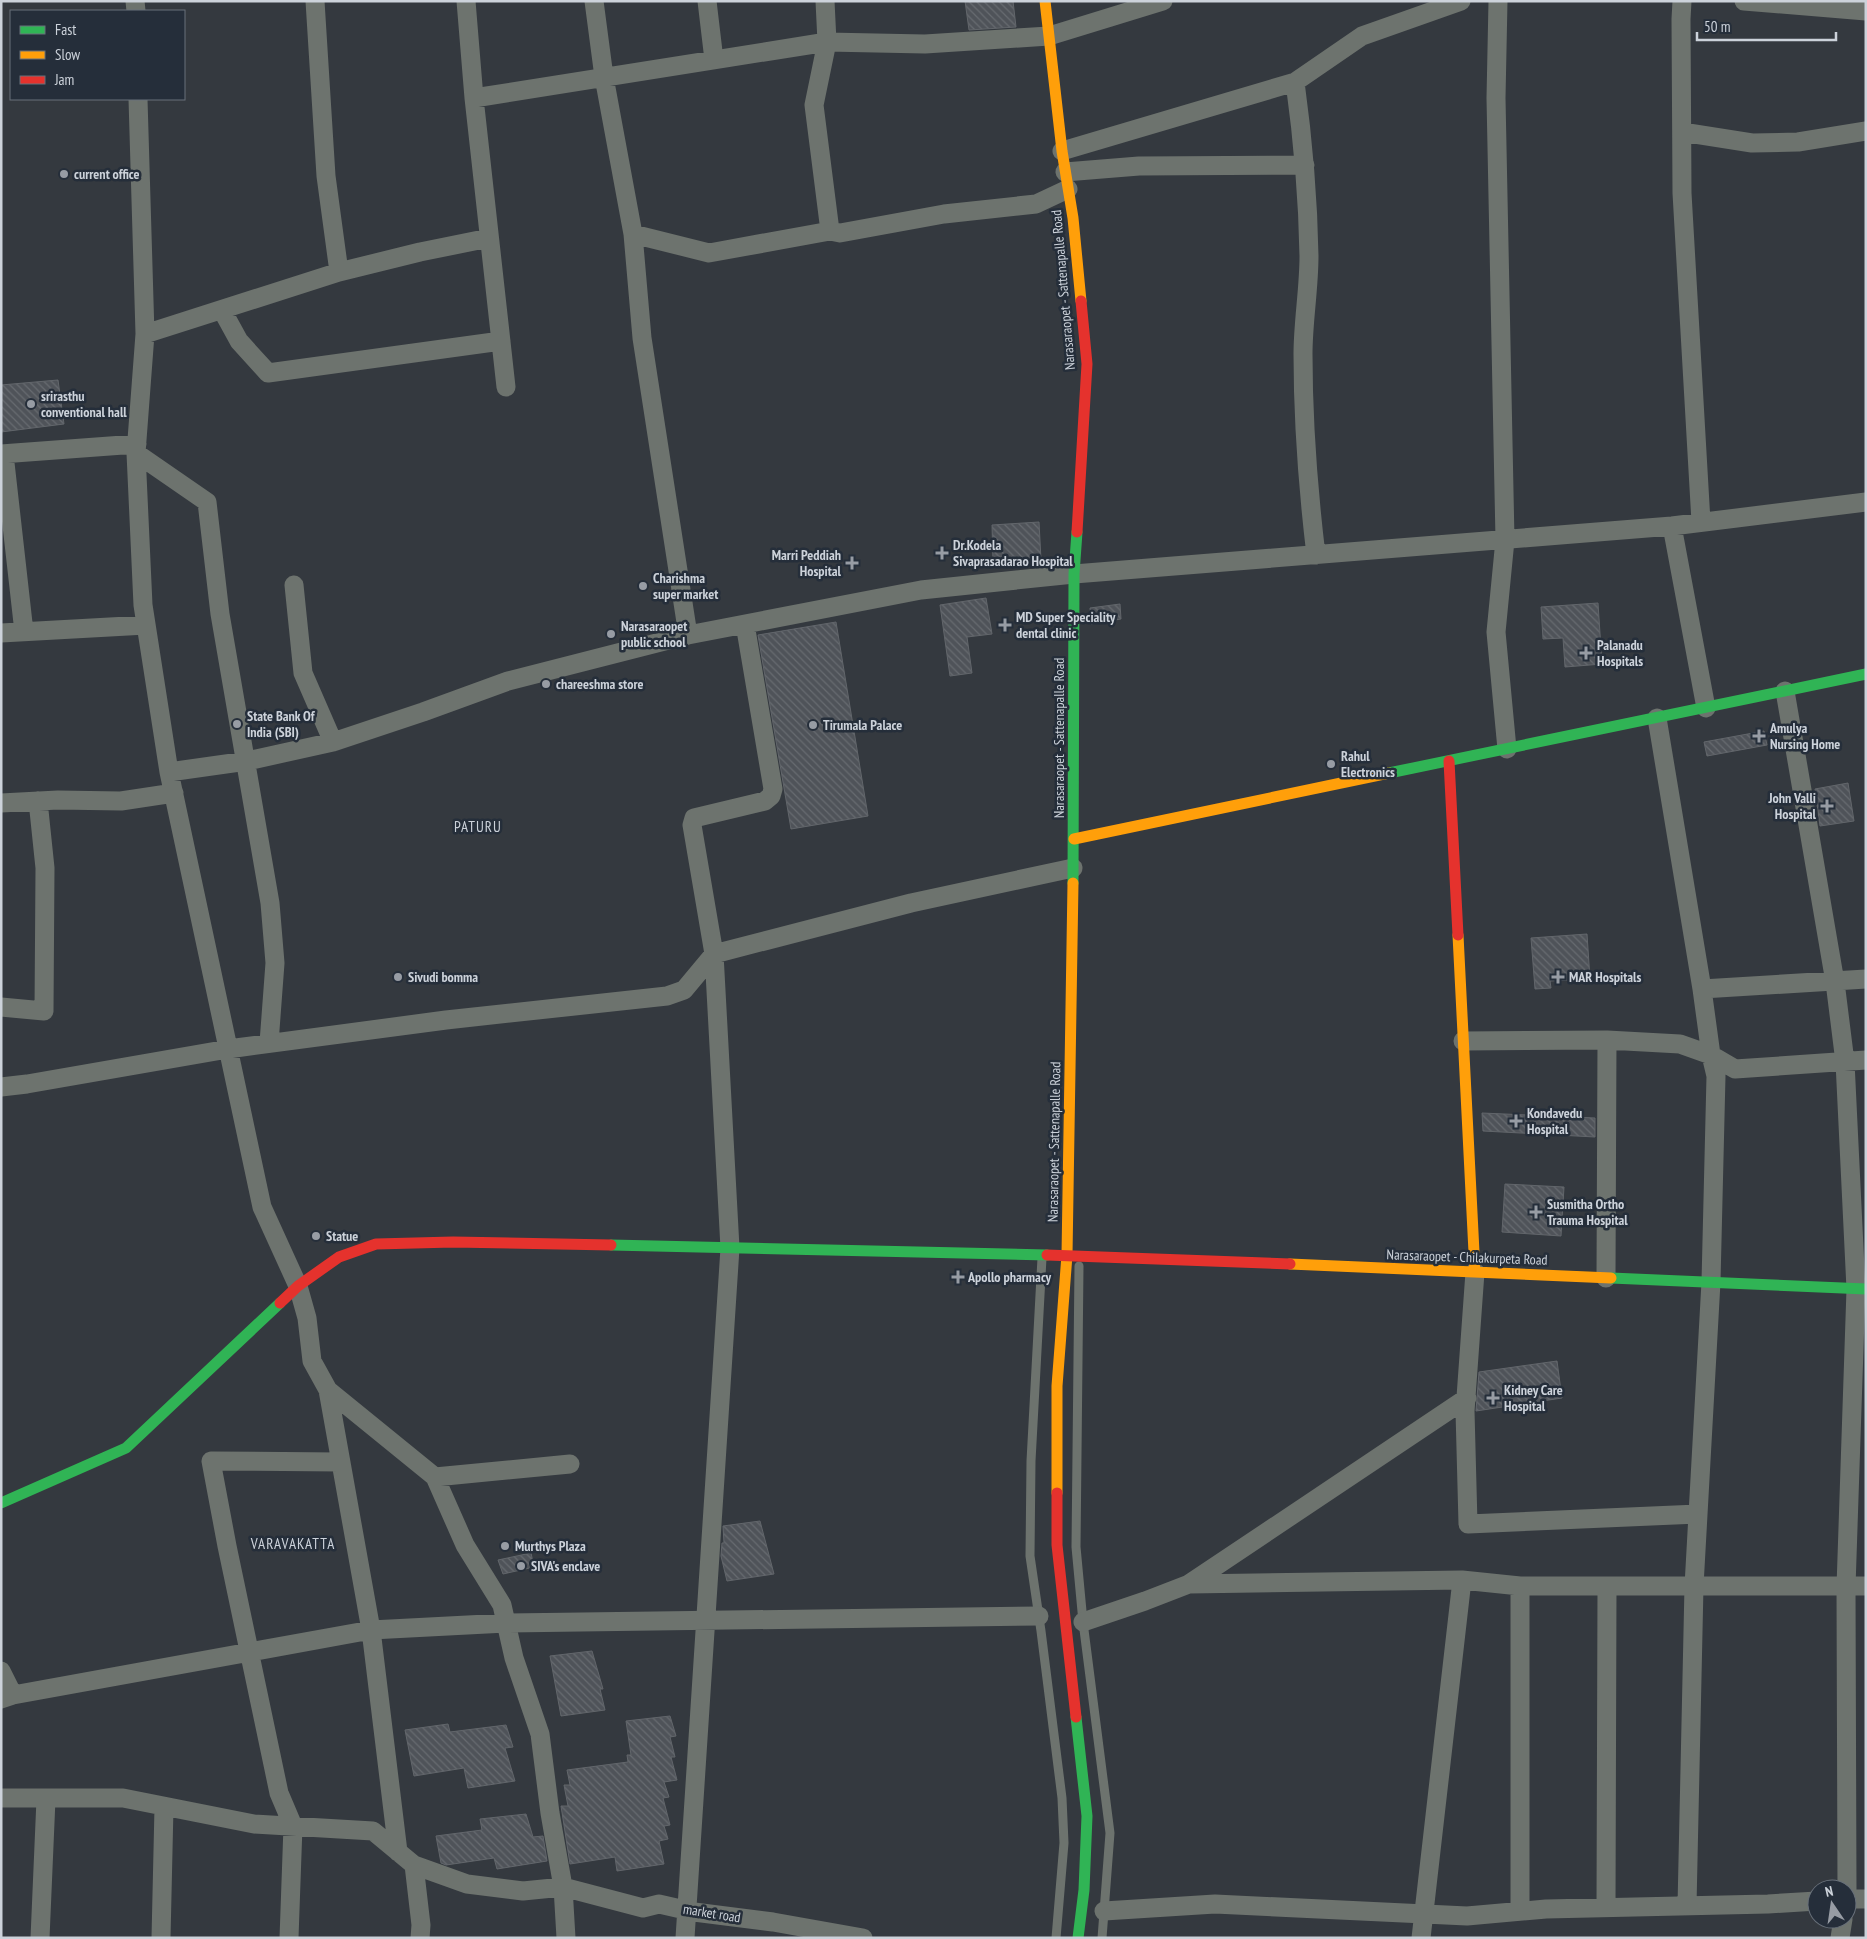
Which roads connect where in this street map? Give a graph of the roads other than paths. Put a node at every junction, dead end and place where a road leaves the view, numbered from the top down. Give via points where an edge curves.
1 (315, 1) edge
2 (466, 1) edge
3 (594, 1) edge
4 (706, 1) edge
5 (825, 1) edge
6 (1045, 1) edge
7 (1163, 1) edge
8 (1461, 1) edge
9 (1498, 1) edge
10 (1682, 1) edge
11 (1744, 1) edge
12 (1866, 11) edge
13 (1049, 36) junction
14 (827, 42) junction
15 (714, 60) junction
16 (604, 77) junction
17 (1295, 82) junction
18 (474, 98) junction
19 (138, 100) edge
20 (1866, 131) edge
21 (1682, 132) junction
22 (1062, 151) junction
23 (1305, 165) junction
24 (1066, 180) junction
25 (830, 230) junction
26 (633, 234) junction
27 (489, 238) junction
28 (339, 272) junction
29 (222, 310) junction
30 (145, 334) junction
31 (501, 341) junction
32 (506, 388) dead end
33 (136, 449) junction
34 (2, 454) edge
35 (1866, 502) edge
36 (1701, 522) junction
37 (1672, 526) junction
38 (1505, 540) junction
39 (1316, 555) junction
40 (1074, 574) junction
41 (294, 585) dead end
42 (745, 624) junction
43 (146, 625) junction
44 (24, 632) junction
45 (1, 633) edge
46 (688, 636) junction
47 (1866, 674) edge
48 (1786, 691) junction
49 (1706, 708) junction
50 (1657, 718) junction
51 (333, 742) junction
52 (1507, 749) junction
53 (247, 761) junction
54 (1449, 762) junction
55 (170, 772) junction
56 (174, 792) junction
57 (38, 801) junction
58 (1, 803) edge
59 (1074, 839) junction
60 (1073, 868) junction
61 (714, 954) junction
62 (1866, 979) edge
63 (1835, 982) junction
64 (1702, 989) junction
65 (1, 1007) edge
66 (1463, 1040) junction
67 (1607, 1040) junction
68 (269, 1043) junction
69 (228, 1049) junction
70 (1711, 1055) junction
71 (1866, 1060) edge
72 (1845, 1062) junction
73 (1, 1087) edge
74 (730, 1248) junction
75 (1043, 1254) junction
76 (1073, 1255) junction
77 (1475, 1272) junction
78 (1606, 1278) junction
79 (1711, 1282) junction
80 (298, 1286) junction
81 (1861, 1289) edge
82 (328, 1390) junction
83 (1467, 1398) junction
84 (340, 1462) junction
85 (570, 1464) dead end
86 (435, 1477) junction
87 (1, 1503) edge
88 (1698, 1514) junction
89 (1462, 1580) junction
90 (1189, 1584) junction
91 (1520, 1586) junction
92 (1694, 1586) junction
93 (1866, 1586) edge
94 (1608, 1587) junction
95 (1846, 1587) junction
96 (1039, 1616) junction
97 (705, 1620) junction
98 (1083, 1622) junction
99 (506, 1623) junction
100 (371, 1630) junction
101 (249, 1652) junction
102 (1, 1671) edge
103 (7, 1697) edge
104 (1, 1798) edge
105 (46, 1799) junction
106 (164, 1808) junction
107 (293, 1826) junction
108 (398, 1852) junction
109 (414, 1866) junction
110 (1847, 1879) edge
111 (563, 1888) junction
112 (1807, 1902) edge
113 (1687, 1906) junction
114 (1606, 1907) junction
115 (687, 1909) junction
116 (1104, 1911) junction
117 (1520, 1911) junction
118 (1424, 1914) junction
119 (40, 1938) edge
120 (161, 1938) edge
121 (289, 1938) edge
122 (420, 1938) edge
123 (566, 1938) edge
124 (685, 1938) edge
125 (862, 1938) edge
126 (1056, 1938) edge
127 (1078, 1938) edge
128 (1102, 1938) edge
129 (1421, 1938) edge

1 - 28 street via 326,176
2 - 18 street
3 - 16 street
4 - 15 street
5 - 14 street
6 - 13 main road, Narasaraopet - Sattenapalle Road
7 - 13 street
8 - 17 street via 1362,36
9 - 38 street via 1496,98
10 - 21 street
11 - 12 street
13 - 14 street via 925,44
13 - 22 main road, Narasaraopet - Sattenapalle Road
14 - 15 street
14 - 25 street via 814,106
15 - 16 street
16 - 18 street
16 - 26 street
17 - 22 street
17 - 23 street
18 - 27 street
19 - 30 street
20 - 21 street via 1798,142 1752,143
21 - 36 street via 1682,193
22 - 24 main road, Narasaraopet - Sattenapalle Road
23 - 24 street via 1139,166
23 - 39 street via 1309,258 1303,352 1304,437
24 - 25 street via 1036,204 944,214 840,233
24 - 40 main road, Narasaraopet - Sattenapalle Road via 1073,218 1087,364
25 - 26 street via 709,253
26 - 46 street via 642,338
27 - 28 street
27 - 31 street
28 - 29 street
29 - 30 street
29 - 31 street via 239,341 268,373
30 - 33 street
31 - 32 street
33 - 34 street
33 - 43 street
33 - 53 street via 207,502 220,614
34 - 44 street
35 - 36 street
36 - 37 street
37 - 38 street
37 - 49 street
38 - 39 street
38 - 52 street via 1496,632
39 - 40 street
40 - 42 street via 921,590
40 - 59 main road, Narasaraopet - Sattenapalle Road
41 - 51 street via 303,673
42 - 46 street
42 - 61 street via 773,789 765,801 694,818 692,825
43 - 44 street
43 - 55 street
44 - 45 street
46 - 51 street via 508,680
47 - 48 main road
48 - 49 main road
48 - 63 street
49 - 50 main road
50 - 52 main road
50 - 64 street
51 - 53 street
52 - 54 main road
53 - 55 street
53 - 68 street via 271,920 274,963
54 - 59 main road
54 - 66 main road
55 - 56 street
56 - 57 street via 121,801
56 - 69 street
57 - 58 street
57 - 65 street via 45,868 44,1012
59 - 60 main road, Narasaraopet - Sattenapalle Road
60 - 61 street via 911,903
60 - 76 main road, Narasaraopet - Sattenapalle Road
61 - 68 street via 684,990 667,996
61 - 74 street
62 - 63 street
63 - 64 street
63 - 72 street
64 - 70 street
66 - 67 street
66 - 77 main road
67 - 70 street via 1680,1044
67 - 78 street
68 - 69 street
69 - 73 street
69 - 80 street via 262,1207
70 - 72 street via 1735,1069
70 - 79 street via 1716,1076
71 - 72 street
72 - 81 street
74 - 75 main road, Narasaraopet - Chilakurpeta Road
74 - 80 main road, Narasaraopet - Chilakurpeta Road via 453,1242 376,1244 339,1256
74 - 97 street
75 - 76 main road, Narasaraopet - Chilakurpeta Road
75 - 96 lane via 1031,1461 1030,1556
76 - 77 main road, Narasaraopet - Chilakurpeta Road
76 - 98 lane via 1076,1547
76 - 127 main road, Narasaraopet - Sattenapalle Road via 1058,1386 1057,1545 1086,1816 1084,1890
77 - 78 main road, Narasaraopet - Chilakurpeta Road
77 - 83 street
78 - 79 main road, Narasaraopet - Chilakurpeta Road
79 - 81 main road, Narasaraopet - Chilakurpeta Road
79 - 88 street
80 - 82 street via 307,1318 312,1361
80 - 87 main road, Narasaraopet - Chilakurpeta Road via 126,1448
81 - 95 street
82 - 84 street
82 - 86 street
83 - 88 street via 1468,1524
83 - 90 street
84 - 100 street
84 - 101 street via 211,1461
85 - 86 street
86 - 99 street via 465,1545 502,1605
88 - 92 street
89 - 90 street
89 - 91 street
89 - 118 street
90 - 98 street
91 - 94 street
91 - 117 street
92 - 94 street
92 - 95 street
92 - 113 street
93 - 95 street
94 - 114 street
95 - 110 street
96 - 97 street
96 - 126 lane via 1064,1843
97 - 99 street
97 - 115 street
98 - 116 lane via 1110,1833
99 - 100 street
99 - 111 street via 514,1658 540,1734
100 - 101 street
100 - 108 street
101 - 103 street
101 - 107 street via 279,1793
102 - 103 street
104 - 105 street
105 - 106 street via 123,1798
105 - 119 street
106 - 107 street via 254,1824
106 - 120 street
107 - 108 street via 373,1831
107 - 121 street
108 - 109 street
109 - 111 street, market road via 467,1884 523,1891
109 - 122 street
111 - 115 street, market road via 643,1908 658,1904
111 - 123 street
112 - 113 street
113 - 114 street
114 - 117 street
115 - 124 street
115 - 125 street, market road
116 - 118 street via 1215,1904
116 - 128 lane
117 - 118 street via 1467,1916
118 - 129 street

